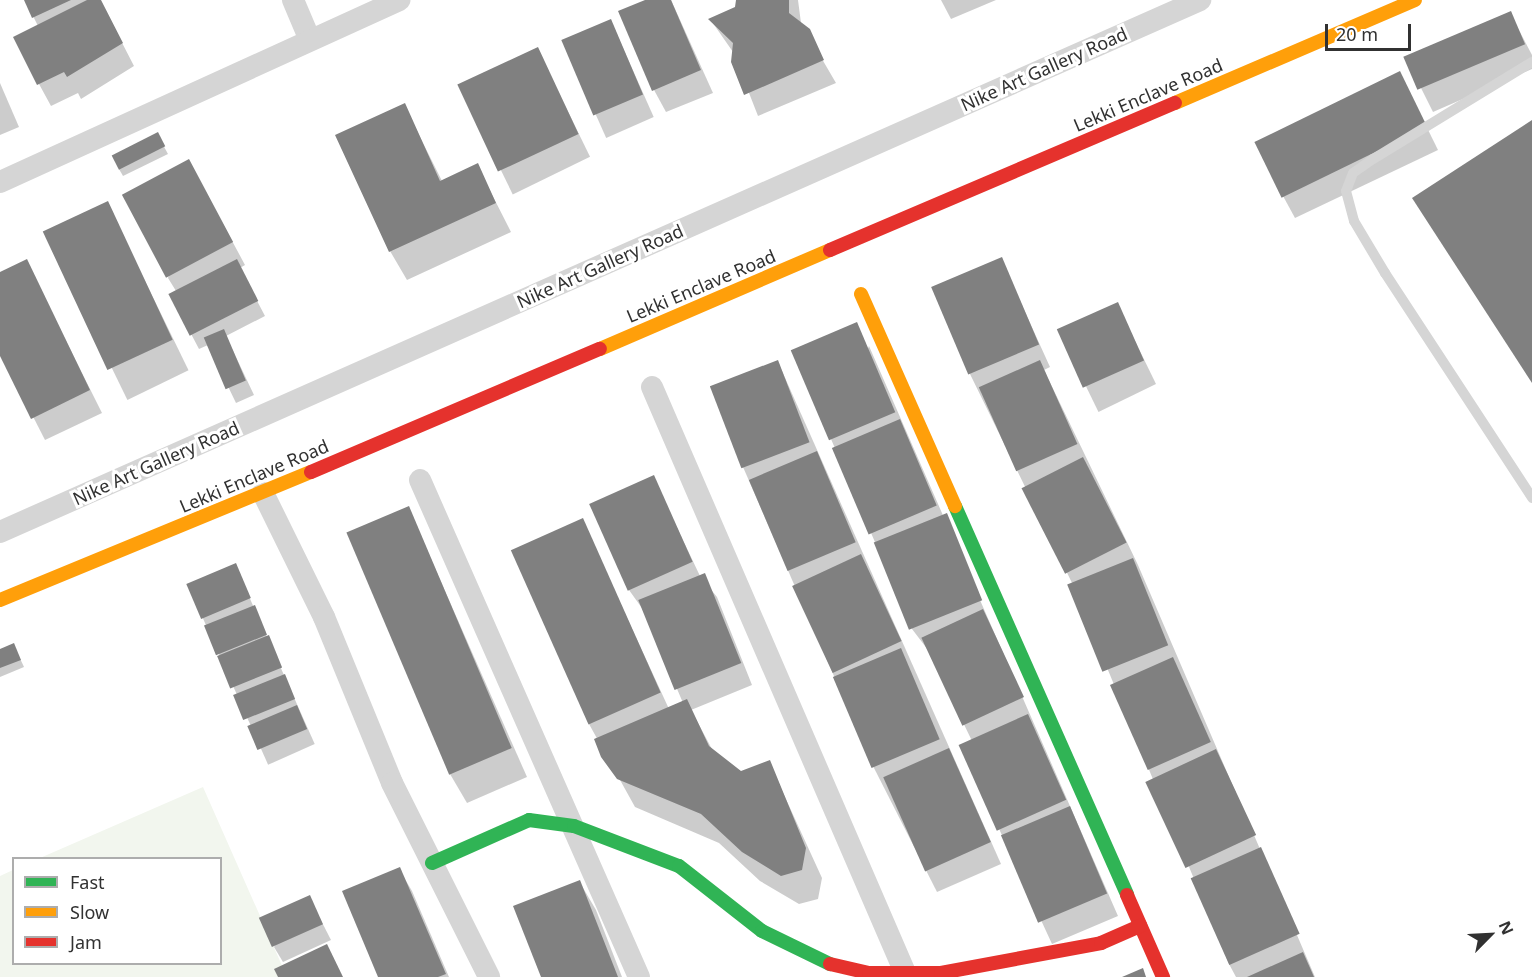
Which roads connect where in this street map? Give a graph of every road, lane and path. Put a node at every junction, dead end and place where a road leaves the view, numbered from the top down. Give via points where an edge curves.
1 (292, 0) edge
2 (400, 0) edge
3 (1200, 0) edge
4 (1415, 0) edge
5 (310, 40) junction
6 (1532, 62) edge
7 (0, 182) edge
8 (861, 294) dead end
9 (652, 387) dead end
10 (420, 480) dead end
11 (263, 493) junction
12 (1532, 498) edge
13 (0, 532) edge
14 (0, 600) edge
15 (574, 826) junction
16 (432, 863) junction
17 (1140, 926) junction
18 (906, 975) edge
19 (489, 977) edge
20 (639, 977) edge
21 (1163, 977) edge

1 - 5 street
2 - 5 street
3 - 13 street, Nike Art Gallery Road
4 - 11 street, Lekki Enclave Road
5 - 7 street
6 - 12 lane via 1373,159 1353,173 1346,191 1354,221 1385,273
8 - 17 street
9 - 18 street
10 - 15 street
11 - 14 street, Lekki Enclave Road
11 - 16 street
15 - 16 street via 528,820
15 - 18 street via 679,866 762,931 834,966
15 - 20 street
16 - 19 street
17 - 18 street via 1101,943 1020,962
17 - 21 street

